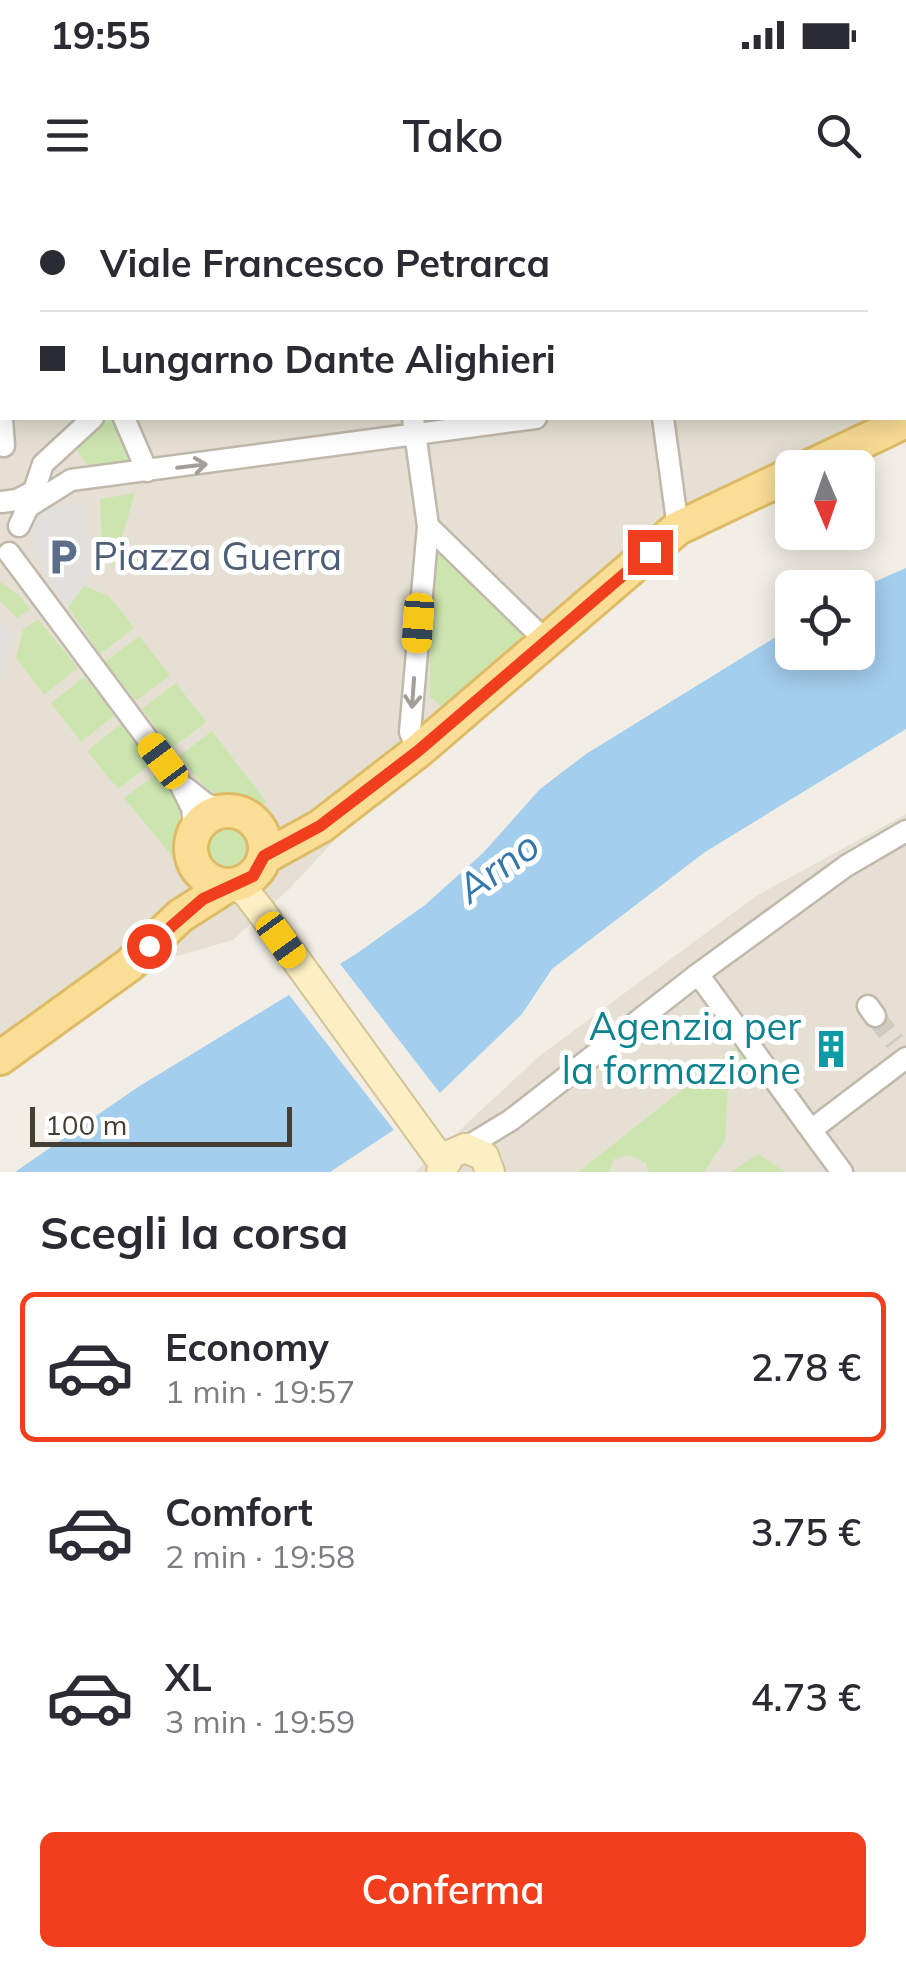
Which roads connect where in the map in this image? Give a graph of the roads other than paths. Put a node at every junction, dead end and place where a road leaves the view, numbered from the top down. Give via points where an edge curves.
1 (2, 420) edge
2 (64, 420) edge
3 (90, 420) edge
4 (125, 420) edge
5 (506, 420) edge
6 (663, 420) edge
7 (906, 421) edge
8 (414, 426) edge
9 (66, 439) junction
10 (4, 446) dead end
11 (845, 450) edge
12 (147, 471) junction
13 (775, 482) edge
14 (1, 501) edge
15 (19, 526) junction
16 (428, 526) junction
17 (678, 528) junction
18 (4, 556) edge
19 (546, 641) junction
20 (418, 751) junction
21 (178, 780) junction
22 (228, 811) junction
23 (906, 831) edge
24 (194, 847) junction
25 (249, 865) junction
26 (149, 946) junction
27 (698, 974) junction
28 (902, 1052) edge
29 (0, 1058) edge
30 (811, 1130) junction
31 (457, 1156) edge
32 (842, 1172) edge

1 - 10 street
2 - 9 street
3 - 9 street
4 - 12 street
5 - 8 street
6 - 17 street
7 - 11 main road
12 -> 8 street
8 - 16 street
9 - 14 street via 42,464 34,491
12 - 15 street via 61,484 28,507
13 - 17 main road
14 - 15 street
15 - 18 street via 16,545
16 - 19 street
16 -> 20 street via 410,732
17 - 19 main road
18 - 21 street
19 - 20 main road
20 - 25 main road via 320,826
21 - 22 street via 206,804
21 - 24 street via 192,808
22 - 24 main road via 208,817
22 - 25 main road via 252,819
23 - 27 street via 846,866
24 - 25 main road via 207,879
24 - 26 main road via 172,910
25 - 26 main road
25 - 31 main road via 242,889 265,907
26 - 29 main road
27 - 30 street
27 - 31 street via 500,1134
28 - 30 street
30 - 32 street

